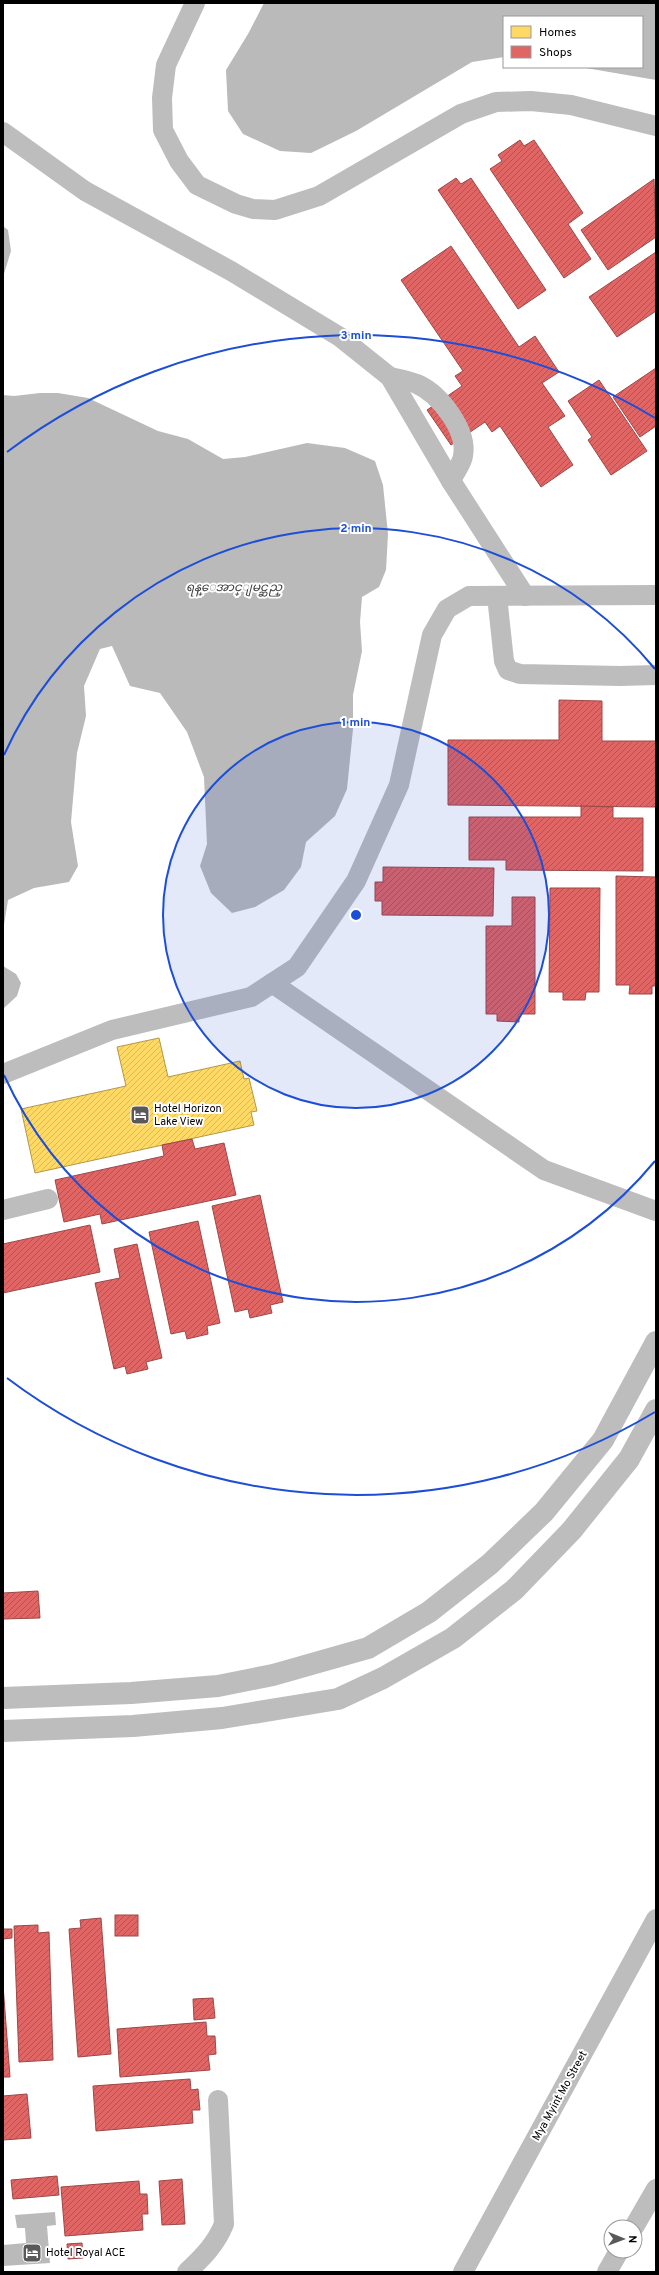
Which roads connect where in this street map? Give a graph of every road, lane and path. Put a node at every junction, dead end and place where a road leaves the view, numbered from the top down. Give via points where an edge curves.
1 (195, 3) edge
2 (656, 126) edge
3 (3, 132) edge
4 (390, 377) junction
5 (450, 480) junction
6 (656, 595) edge
7 (497, 596) junction
8 (525, 596) junction
9 (656, 675) edge
10 (272, 983) junction
11 (3, 1074) edge
12 (48, 1199) dead end
13 (3, 1210) edge
14 (656, 1211) edge
15 (656, 1342) edge
16 (656, 1410) edge
17 (3, 1698) edge
18 (3, 1731) edge
19 (656, 1920) edge
20 (218, 2100) dead end
21 (656, 2189) edge
22 (639, 2219) edge
23 (615, 2259) edge
24 (187, 2272) edge
25 (464, 2272) edge
26 (607, 2272) edge

1 - 2 street via 166,65 162,98 163,130 179,161 198,185 236,204 253,209 275,210 318,196 461,114 496,102 531,100 571,104
3 - 4 street via 85,191 231,271 340,337
4 - 5 street
4 - 5 street via 418,385 436,398 453,417 464,442 463,457
5 - 8 street
6 - 8 street
7 - 8 street
7 - 9 street via 504,661 508,670 520,674
7 - 10 street via 469,596 447,609 432,635 399,784 356,881 297,966
10 - 11 street via 251,997 112,1030
10 - 14 street via 544,1170
12 - 13 street
15 - 17 main road via 603,1440 544,1512 490,1564 430,1612 368,1648 273,1675 218,1686 131,1693
16 - 18 main road via 629,1459 572,1530 514,1590 453,1638 383,1678 338,1699 222,1718 133,1726
19 - 25 street, Mya Myint Mo Street
20 - 24 street via 224,2224 219,2237 208,2252
21 - 22 street
23 - 26 street

